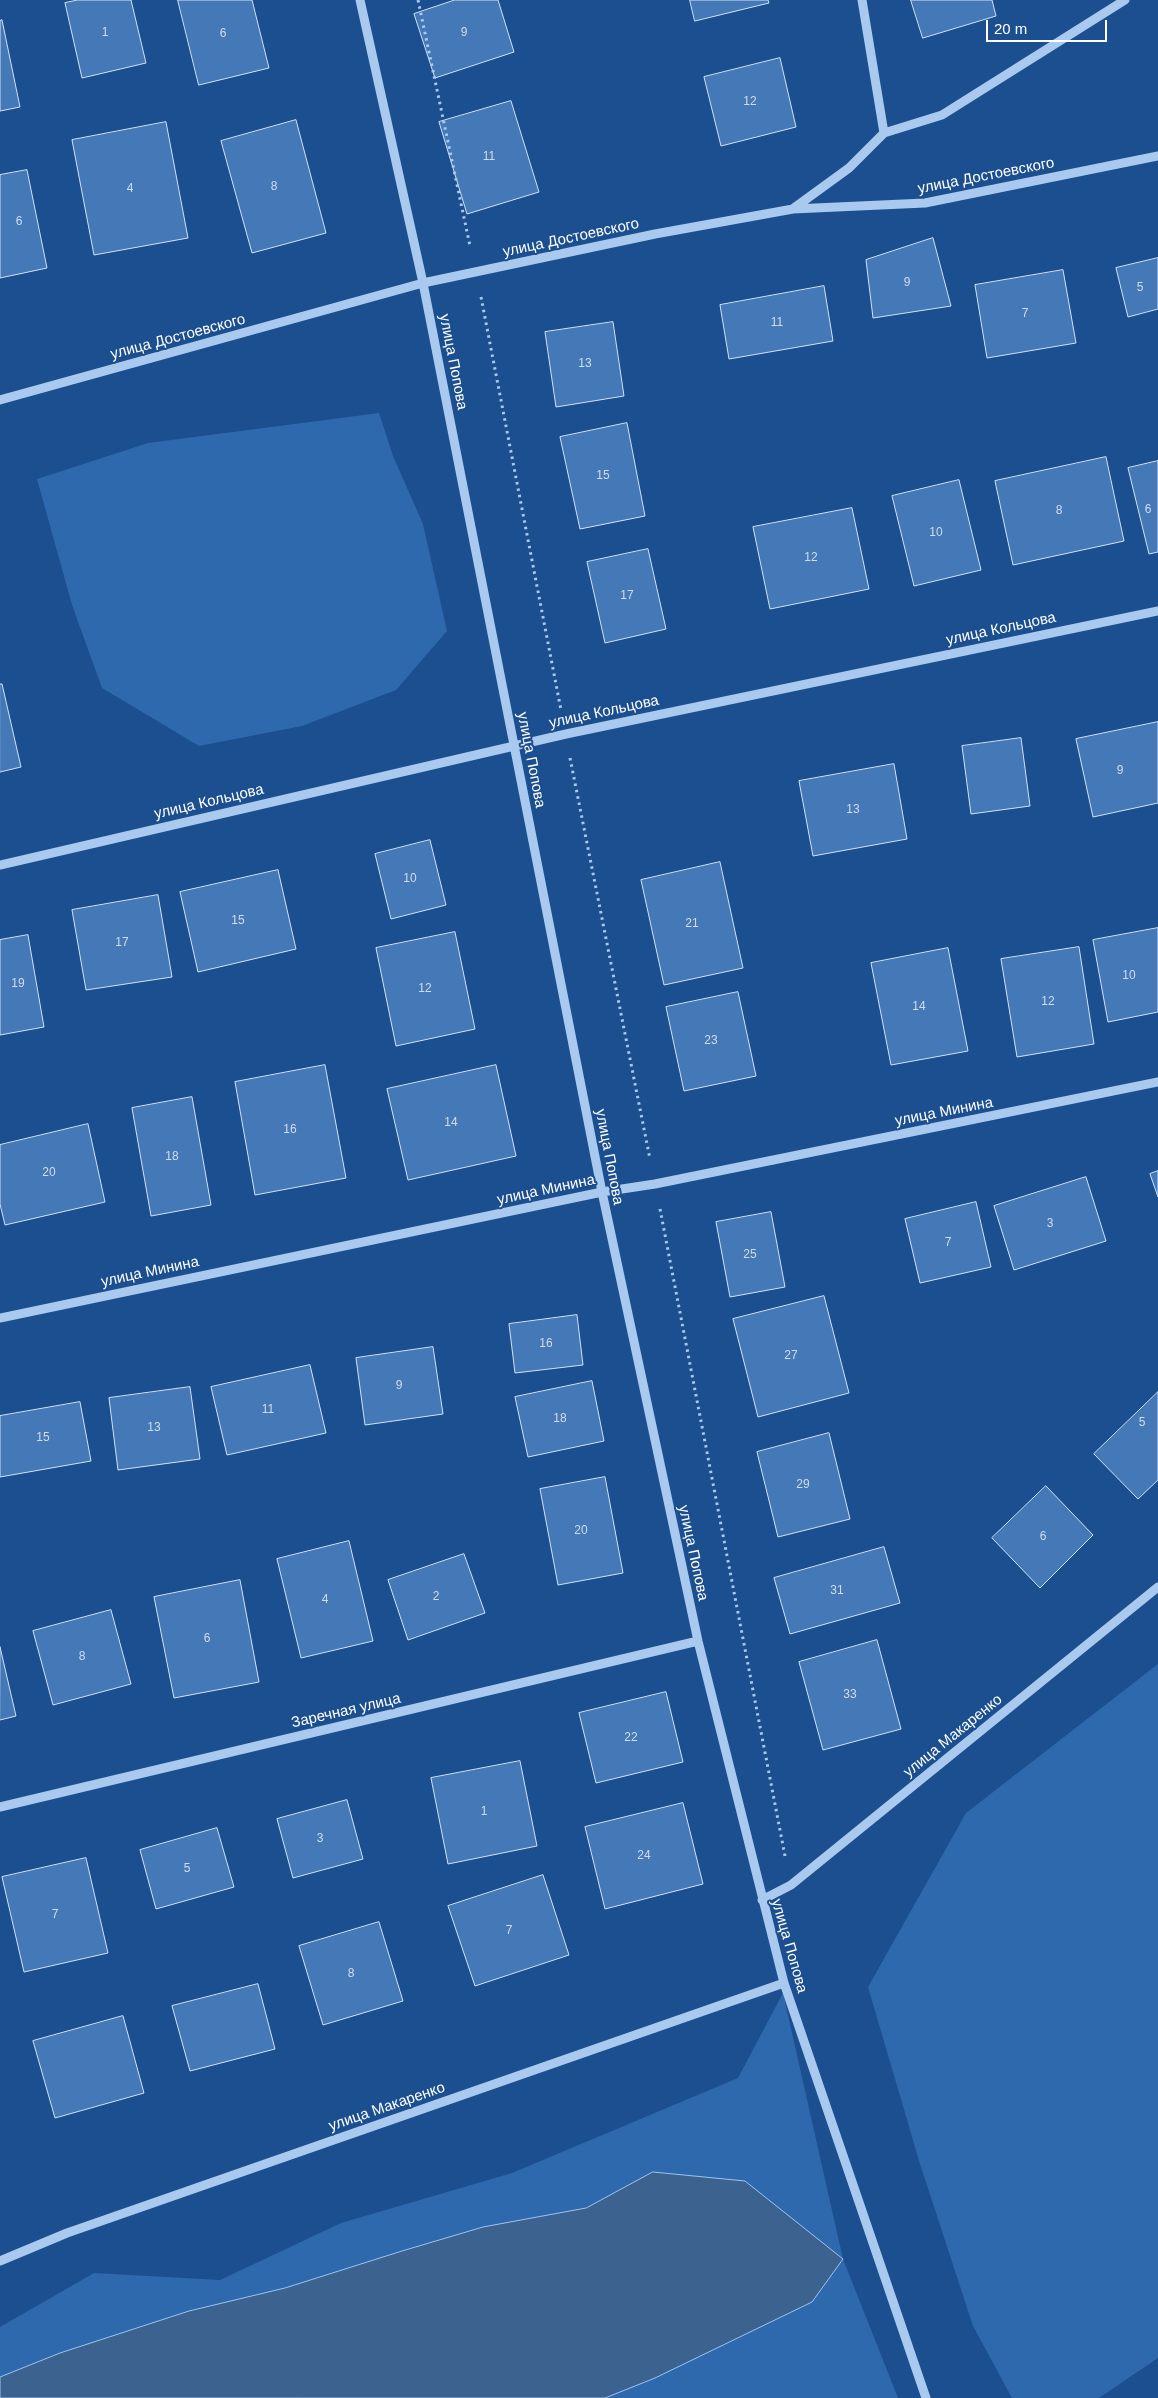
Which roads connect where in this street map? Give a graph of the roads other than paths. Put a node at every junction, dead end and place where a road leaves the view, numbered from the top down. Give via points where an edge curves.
1 (360, 0) edge
2 (862, 0) edge
3 (1125, 0) edge
4 (884, 133) junction
5 (1158, 156) edge
6 (793, 209) junction
7 (424, 283) junction
8 (0, 400) edge
9 (1158, 610) edge
10 (514, 746) junction
11 (0, 865) edge
12 (1158, 1082) edge
13 (602, 1192) junction
14 (0, 1318) edge
15 (1158, 1587) edge
16 (698, 1641) junction
17 (0, 1807) edge
18 (762, 1900) junction
19 (784, 1983) junction
20 (0, 2261) edge
21 (926, 2398) edge

1 - 7 street, улица Попова
2 - 4 street
3 - 4 street via 942,114
4 - 6 street via 849,168
5 - 6 street, улица Достоевского via 925,203
6 - 7 street, улица Достоевского via 655,234
7 - 8 street, улица Достоевского
7 - 10 street, улица Попова
9 - 10 street, улица Кольцова
10 - 11 street, улица Кольцова
10 - 13 street, улица Попова
12 - 13 street, улица Минина
13 - 14 street, улица Минина
13 - 16 street, улица Попова
15 - 18 street, улица Макаренко via 790,1885
16 - 17 street, Заречная улица
16 - 18 street, улица Попова
18 - 19 street, улица Попова
19 - 20 street, улица Макаренко via 68,2233
19 - 21 street, улица Попова

